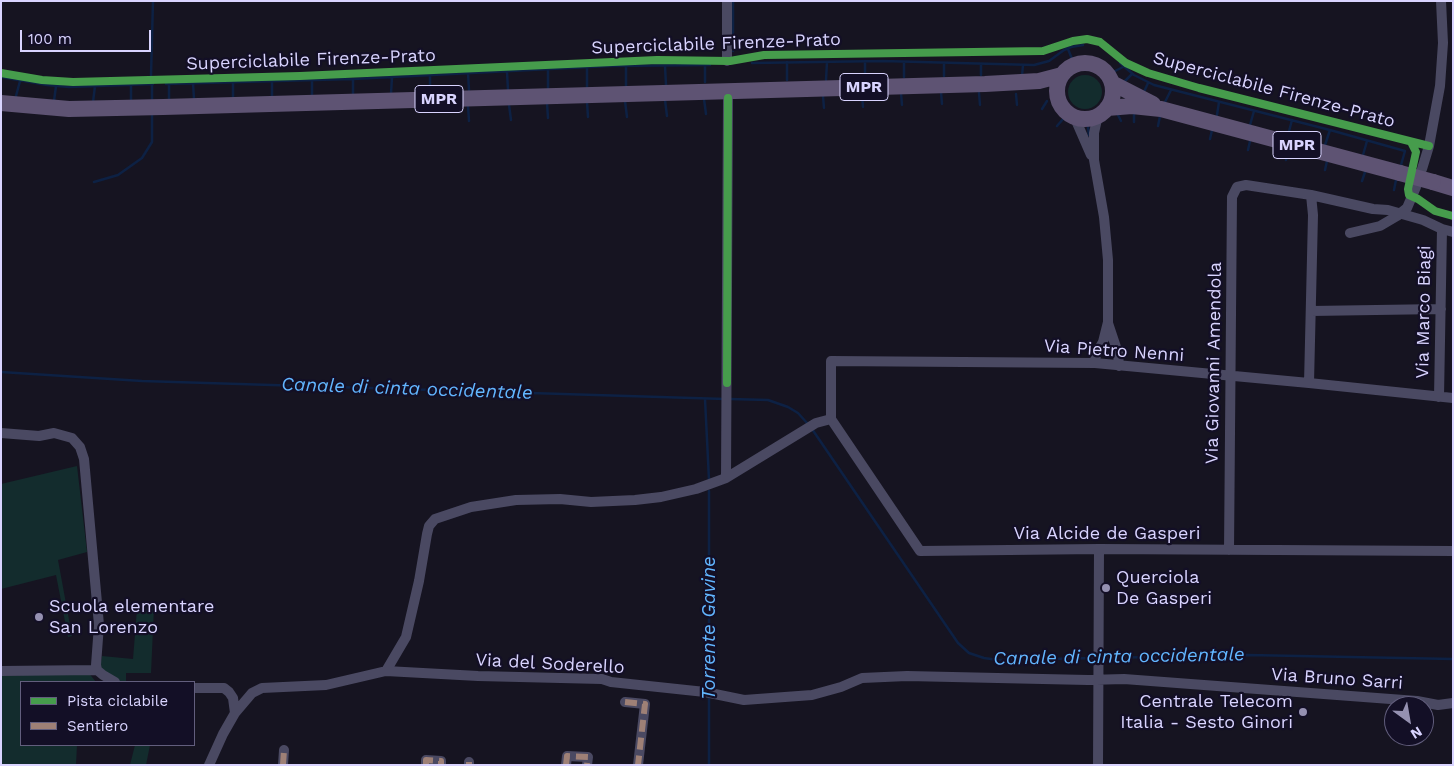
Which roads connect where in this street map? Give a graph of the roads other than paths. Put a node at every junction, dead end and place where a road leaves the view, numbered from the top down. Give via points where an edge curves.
1 (727, 1) edge
2 (1441, 1) edge
3 (727, 60) dead end
4 (1062, 75) junction
5 (1112, 83) junction
6 (1004, 84) junction
7 (721, 94) junction
8 (1, 103) edge
9 (1060, 103) junction
10 (1162, 109) junction
11 (1103, 112) junction
12 (1074, 116) junction
13 (1094, 160) junction
14 (1422, 169) dead end
15 (1416, 187) dead end
16 (1453, 188) edge
17 (1311, 195) junction
18 (1401, 213) junction
19 (1448, 230) edge
20 (1350, 233) dead end
21 (1441, 309) junction
22 (1311, 311) junction
23 (1108, 322) junction
24 (1094, 363) junction
25 (1120, 366) junction
26 (1230, 376) junction
27 (1310, 382) junction
28 (1438, 396) junction
29 (1453, 398) edge
30 (830, 419) junction
31 (1, 433) edge
32 (726, 478) junction
33 (1099, 549) junction
34 (1229, 550) junction
35 (1453, 551) edge
36 (97, 670) junction
37 (386, 670) junction
38 (1, 671) edge
39 (1099, 680) junction
40 (113, 681) edge
41 (195, 688) edge
42 (625, 702) dead end
43 (1453, 703) edge
44 (235, 713) junction
45 (284, 750) dead end
46 (210, 765) edge
47 (282, 765) edge
48 (426, 765) edge
49 (441, 765) edge
50 (566, 765) edge
51 (587, 765) edge
52 (638, 765) edge
53 (1098, 765) edge

1 - 3 street
2 - 14 street via 1440,86 1430,146
4 - 5 main road via 1073,66 1087,63 1105,71
4 - 6 main road, MPR
4 - 9 main road via 1058,89
5 - 10 main road
5 - 11 main road via 1113,94
6 - 7 main road, MPR via 744,90
6 - 9 main road, MPR via 1040,92
7 - 8 main road, MPR via 69,109
7 - 32 street
9 - 12 main road
10 - 11 main road, MPR via 1132,106
10 - 16 main road, MPR, bridge
11 - 12 main road via 1090,118
11 - 13 street via 1094,133
12 - 13 street
13 - 23 street via 1108,260
15 - 18 street
17 - 18 street
17 - 22 street
17 - 26 street, Via Giovanni Amendola via 1246,185 1237,187 1232,197
18 - 19 street
18 - 20 street via 1380,226
19 - 21 street, Via Marco Biagi
21 - 22 street
21 - 28 street, Via Marco Biagi
22 - 27 street
23 - 24 street
23 - 25 street
24 - 25 street, Via Pietro Nenni
24 - 30 street, Via Pietro Nenni via 831,361
25 - 26 street, Via Pietro Nenni
26 - 27 street, Via Pietro Nenni
26 - 34 street, Via Giovanni Amendola
27 - 28 street, Via Pietro Nenni
28 - 29 street, Via Pietro Nenni
30 - 32 street via 816,422
30 - 33 street, Via Alcide de Gasperi via 920,551
31 - 36 street via 39,436 54,433 72,438 80,447 84,459 99,625
32 - 37 street via 696,490 660,497 591,502 516,500 471,506 435,519 427,534 406,637
33 - 34 street, Via Alcide de Gasperi
33 - 39 street
34 - 35 street, Via Alcide de Gasperi
36 - 38 street
36 - 40 street
37 - 39 street, Via del Soderello via 602,679 744,700 812,695 841,688 862,678
37 - 44 street, Via del Soderello via 326,684 262,688 252,693
39 - 43 street, Via Bruno Sarri via 1124,679 1438,705
39 - 53 street
41 - 44 street via 224,688 233,698
42 - 52 street via 645,704
44 - 46 street, Via del Soderello
45 - 47 street
48 - 49 street via 426,760 442,761
50 - 51 street via 568,756 588,757

